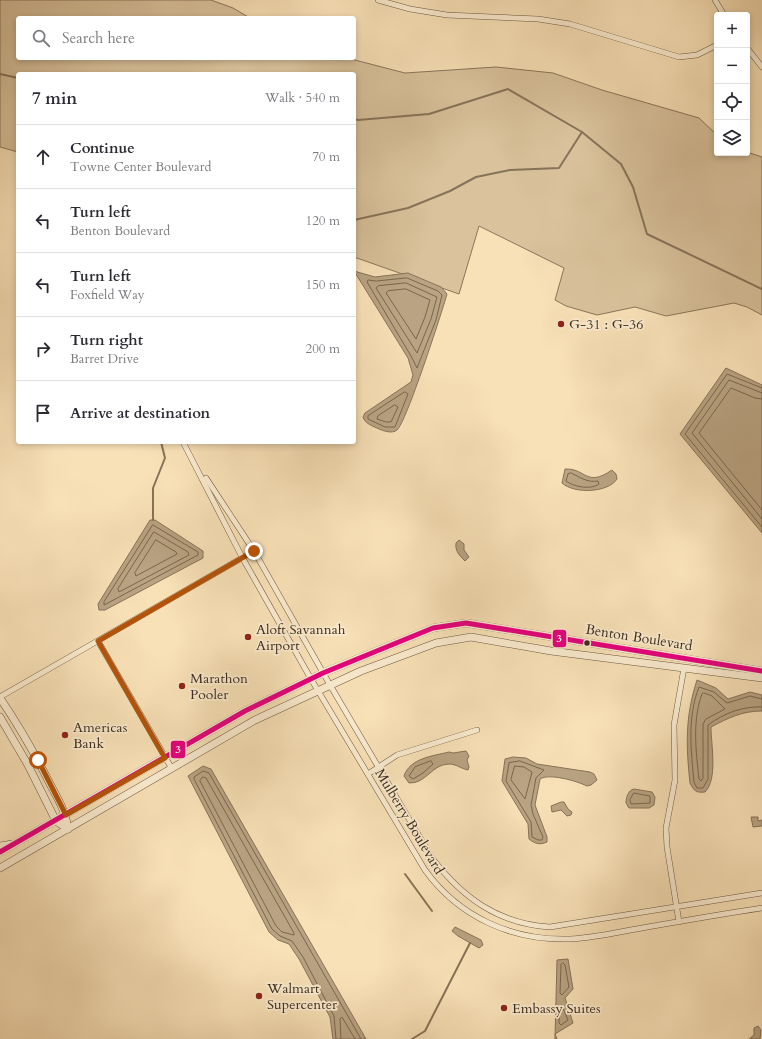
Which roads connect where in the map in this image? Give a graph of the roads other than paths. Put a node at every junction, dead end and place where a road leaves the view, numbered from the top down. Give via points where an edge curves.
1 (378, 0) edge
2 (715, 0) edge
3 (722, 12) edge
4 (714, 46) edge
5 (750, 52) edge
6 (762, 67) edge
7 (184, 444) edge
8 (194, 461) junction
9 (254, 551) junction
10 (242, 557) junction
11 (98, 641) junction
12 (684, 668) junction
13 (762, 672) edge
14 (323, 673) junction
15 (762, 678) edge
16 (311, 679) junction
17 (330, 685) junction
18 (318, 690) junction
19 (0, 697) edge
20 (0, 717) edge
21 (477, 730) dead end
22 (165, 758) junction
23 (38, 760) junction
24 (28, 765) junction
25 (379, 767) junction
26 (172, 769) junction
27 (368, 774) junction
28 (50, 784) junction
29 (40, 790) junction
30 (66, 815) junction
31 (56, 820) junction
32 (68, 829) junction
33 (14, 844) junction
34 (0, 846) edge
35 (0, 852) edge
36 (0, 868) edge
37 (762, 893) edge
38 (676, 906) junction
39 (762, 908) edge
40 (679, 922) junction

1 - 4 street via 447,15 538,19 570,24 680,57 697,55
2 - 3 street
5 - 6 street
7 - 8 street
8 - 9 street, Mulberry Boulevard
8 - 10 street, Mulberry Boulevard
9 - 10 street
9 - 14 street, Mulberry Boulevard
10 - 11 street
10 - 16 street, Mulberry Boulevard
11 - 19 street
11 - 22 street
12 - 15 street, Benton Boulevard
12 - 17 street, Benton Boulevard via 551,651 471,637 436,643
12 - 38 street via 674,725 675,780 666,828
13 - 14 street, Benton Boulevard via 466,623 433,628
14 - 16 street, Benton Boulevard
14 - 17 street, Mulberry Boulevard
16 - 18 street, Mulberry Boulevard
16 - 22 street, Benton Boulevard via 245,712
17 - 18 street, Benton Boulevard
17 - 25 street, Mulberry Boulevard
18 - 26 street, Benton Boulevard via 255,720
18 - 27 street, Mulberry Boulevard
19 - 23 street
20 - 24 street
21 - 25 street via 397,755
22 - 26 street
22 - 30 street, Benton Boulevard
23 - 24 street
23 - 28 street
24 - 29 street
25 - 27 street
25 - 38 street, Mulberry Boulevard via 432,858 449,879 483,907 518,921 550,927
26 - 32 street, Benton Boulevard
27 - 40 street, Mulberry Boulevard via 431,879 459,907 488,923 522,936 549,939 587,937
28 - 29 street
28 - 30 street
29 - 31 street
30 - 31 street, Benton Boulevard
30 - 32 street
31 - 32 street
31 - 33 street, Benton Boulevard
32 - 36 street, Benton Boulevard
33 - 34 street, Benton Boulevard
33 - 35 street, Benton Boulevard
37 - 38 street, Mulberry Boulevard
38 - 40 street
39 - 40 street, Mulberry Boulevard

